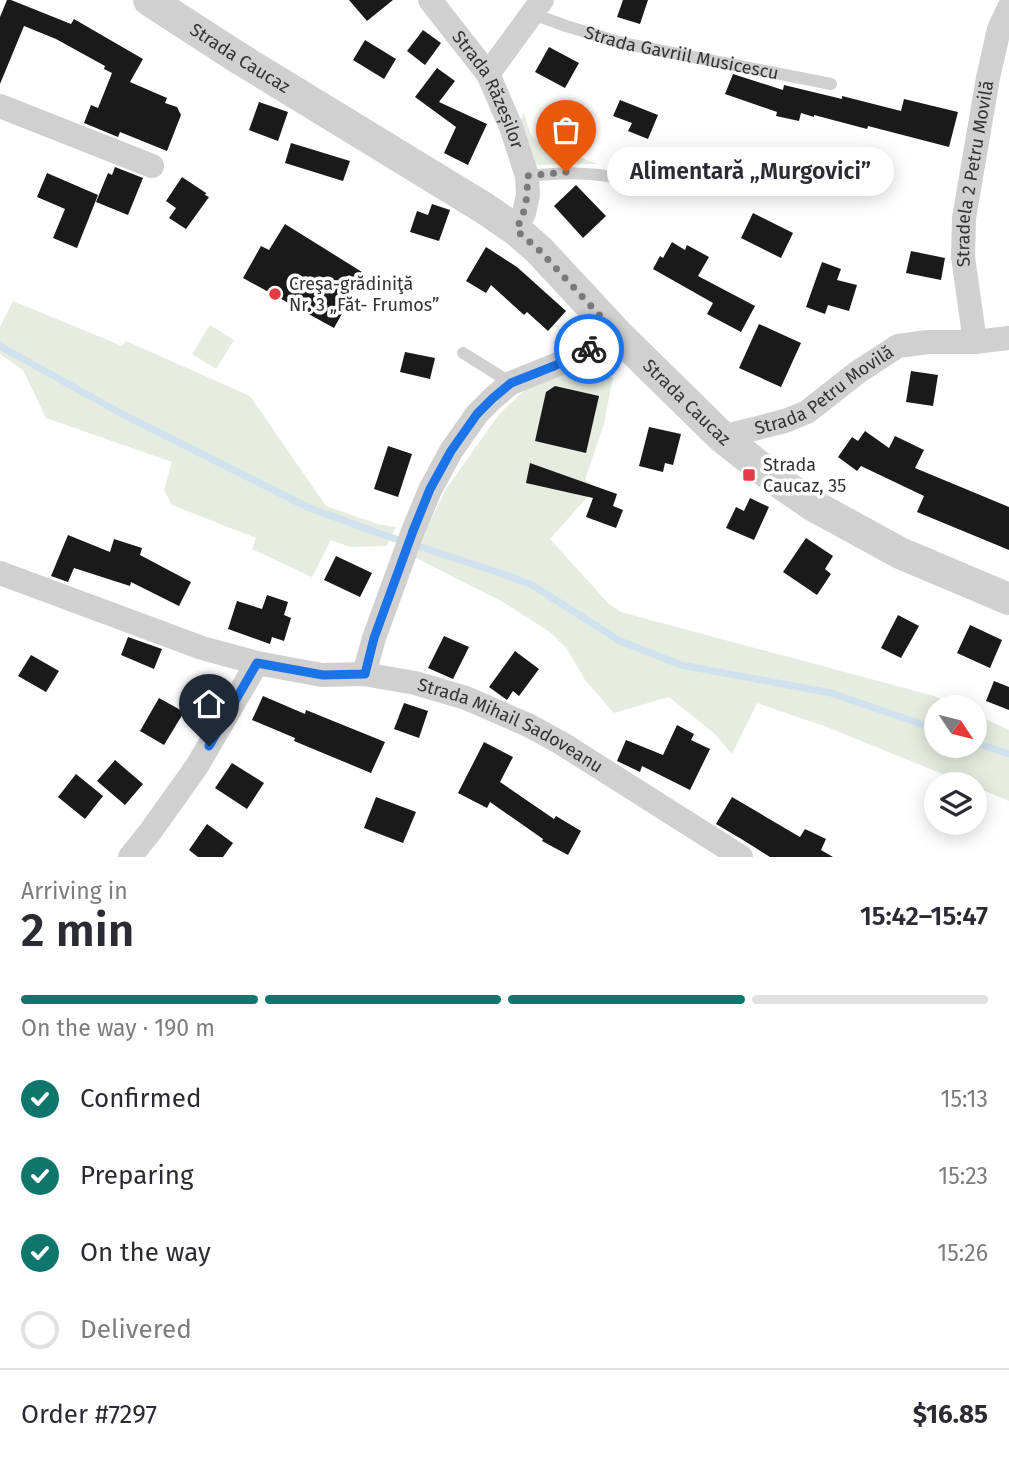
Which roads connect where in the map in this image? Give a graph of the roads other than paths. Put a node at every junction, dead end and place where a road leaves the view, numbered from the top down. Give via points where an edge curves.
1 (149, 0) edge
2 (430, 0) edge
3 (538, 7) edge
4 (1009, 8) edge
5 (488, 74) junction
6 (831, 84) dead end
7 (0, 106) edge
8 (152, 166) dead end
9 (527, 176) junction
10 (621, 179) dead end
11 (516, 230) junction
12 (618, 335) junction
13 (1009, 338) edge
14 (975, 342) junction
15 (463, 353) dead end
16 (511, 383) junction
17 (722, 437) junction
18 (0, 573) edge
19 (1009, 599) edge
20 (257, 663) junction
21 (365, 674) junction
22 (130, 857) edge
23 (741, 857) edge

1 - 11 street, Strada Caucaz
2 - 5 street, Strada Răzeșilor
3 - 5 street, Strada Gavriil Musicescu
3 - 6 lane, Strada Gavriil Musicescu via 566,26 622,43
4 - 14 street, Stradela 2 Petru Movilă via 999,29 988,78 964,218 963,257
5 - 9 street, Strada Răzeșilor
7 - 8 street
9 - 10 lane via 566,172
9 - 11 street, Strada Răzeșilor via 528,195
11 - 12 street, Strada Caucaz
12 - 16 street
12 - 17 street, Strada Caucaz
13 - 14 street, Strada Petru Movilă
14 - 17 street, Strada Petru Movilă via 898,346 807,412
15 - 16 lane
16 - 21 street via 477,414 430,489
17 - 19 street, Strada Caucaz via 779,482 847,525
18 - 20 street, Strada Mihail Sadoveanu via 202,648
20 - 21 street, Strada Mihail Sadoveanu via 323,675
20 - 22 street via 197,766
21 - 23 street, Strada Mihail Sadoveanu via 466,698 530,726

